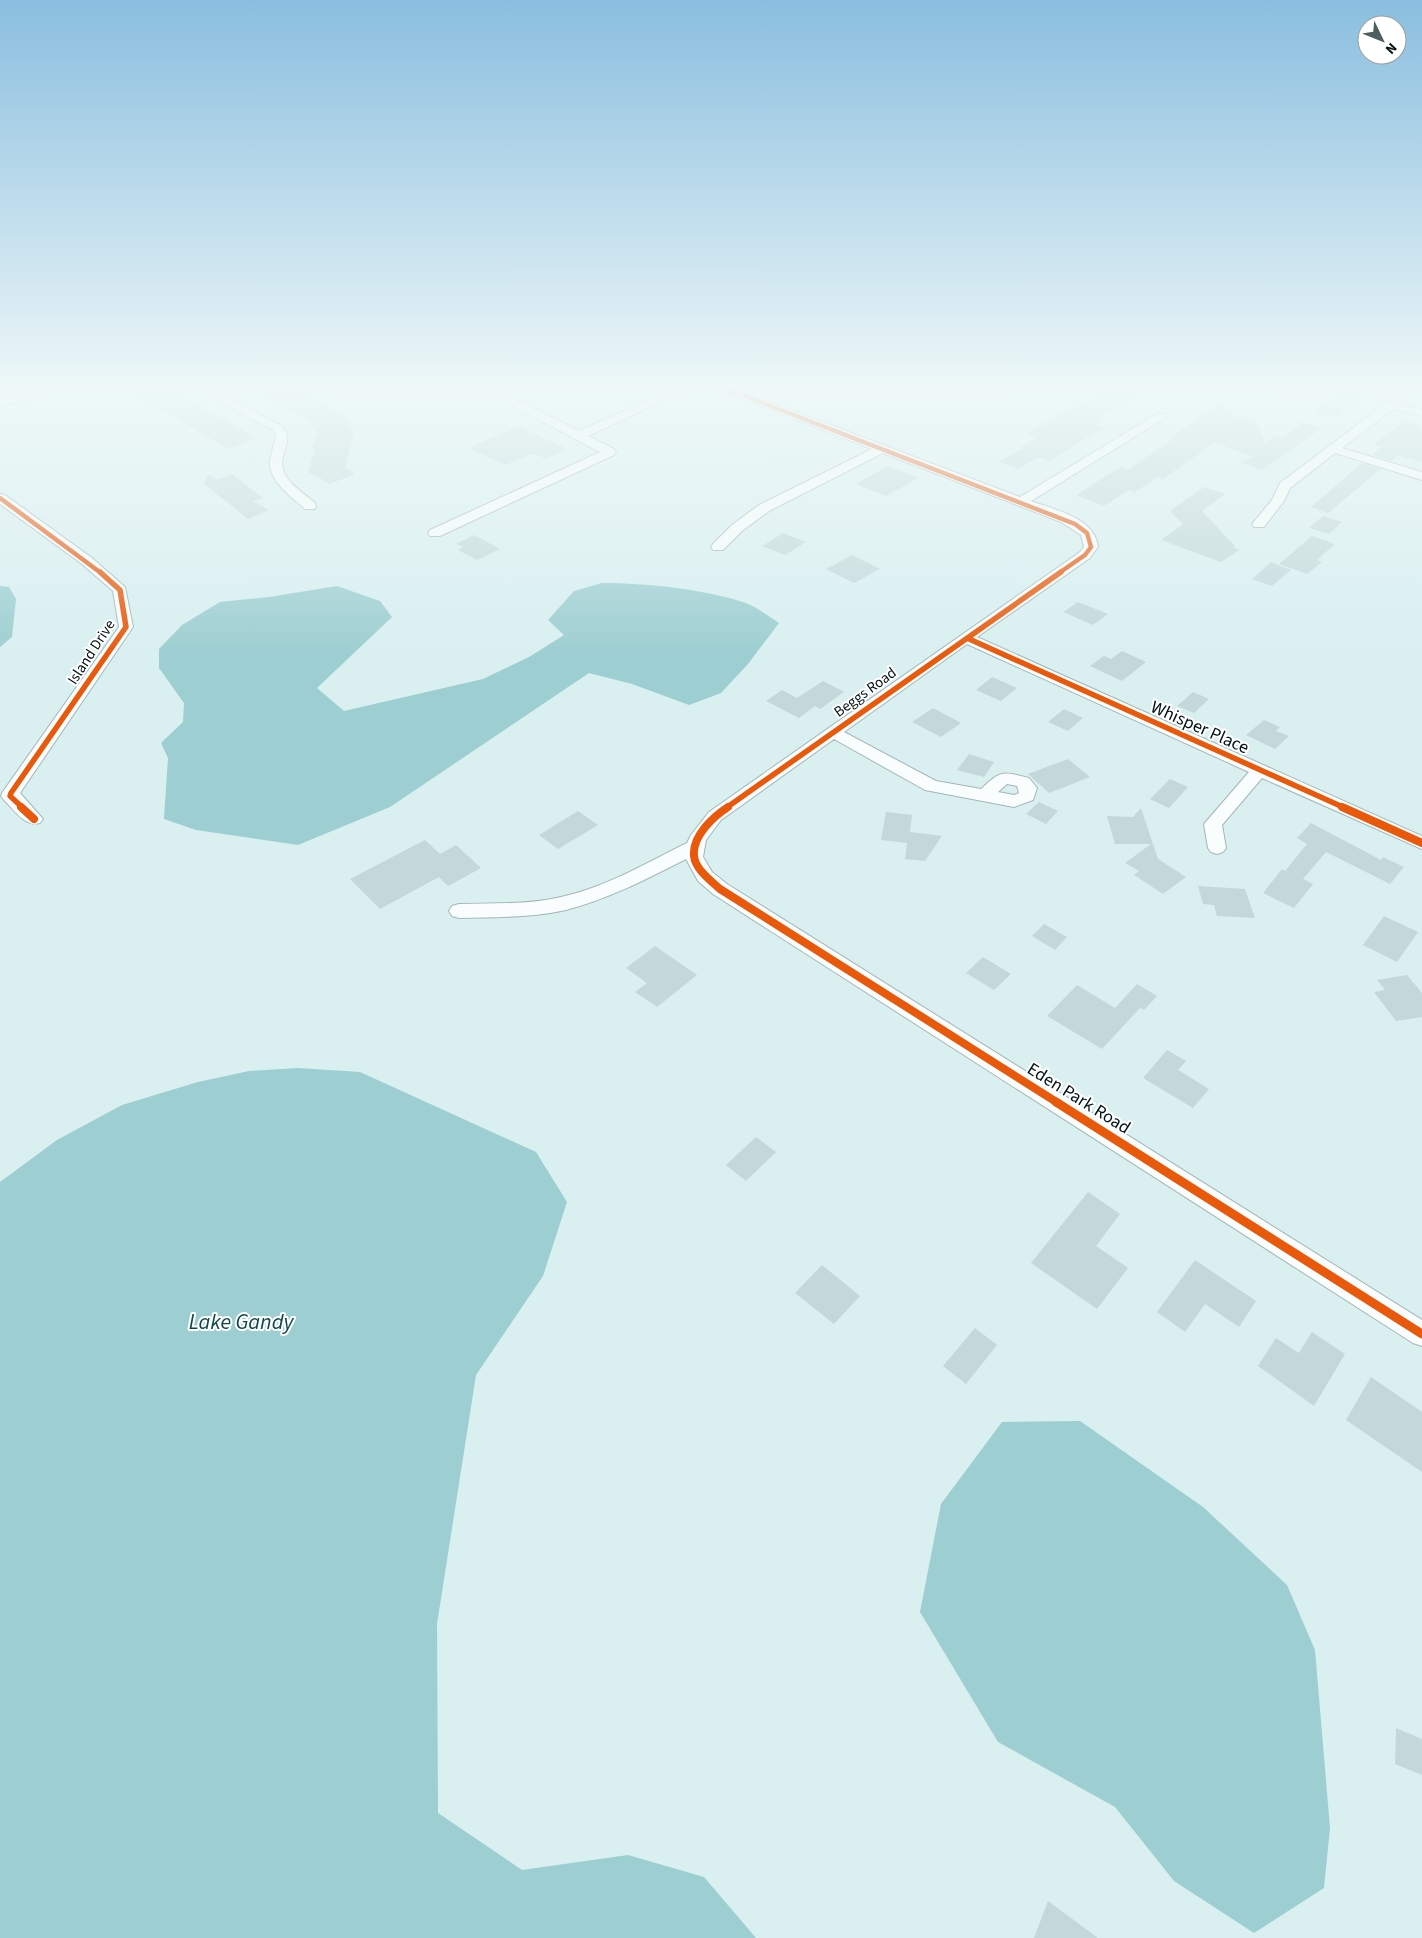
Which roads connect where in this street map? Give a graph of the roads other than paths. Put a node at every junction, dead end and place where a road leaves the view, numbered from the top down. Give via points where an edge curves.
1 (280, 476) edge
2 (557, 476) edge
3 (827, 476) edge
4 (956, 476) edge
5 (1063, 476) edge
6 (1297, 476) edge
7 (0, 498) edge
8 (1021, 502) junction
9 (310, 506) dead end
10 (1259, 524) dead end
11 (435, 533) dead end
12 (718, 547) dead end
13 (967, 638) junction
14 (832, 732) junction
15 (1259, 771) junction
16 (985, 795) dead end
17 (34, 819) dead end
18 (1422, 843) edge
19 (696, 846) junction
20 (1217, 848) dead end
21 (459, 911) dead end
22 (1422, 1334) edge

1 - 9 street
2 - 11 street
3 - 12 street via 764,508
4 - 8 street
5 - 8 street
6 - 10 street via 1284,486 1278,501
7 - 17 street, Island Drive via 120,590 126,627 11,793 10,796
8 - 13 street, Beggs Road via 1079,526 1088,534 1091,547 1085,555
13 - 14 street, Beggs Road
13 - 15 street, Whisper Place
14 - 16 street via 921,782
14 - 19 street, Beggs Road via 715,816 697,839
15 - 18 street, Whisper Place
15 - 20 street via 1212,824
19 - 21 street via 602,892 565,903 511,910
19 - 22 street, Eden Park Road via 694,857 705,876 720,889

